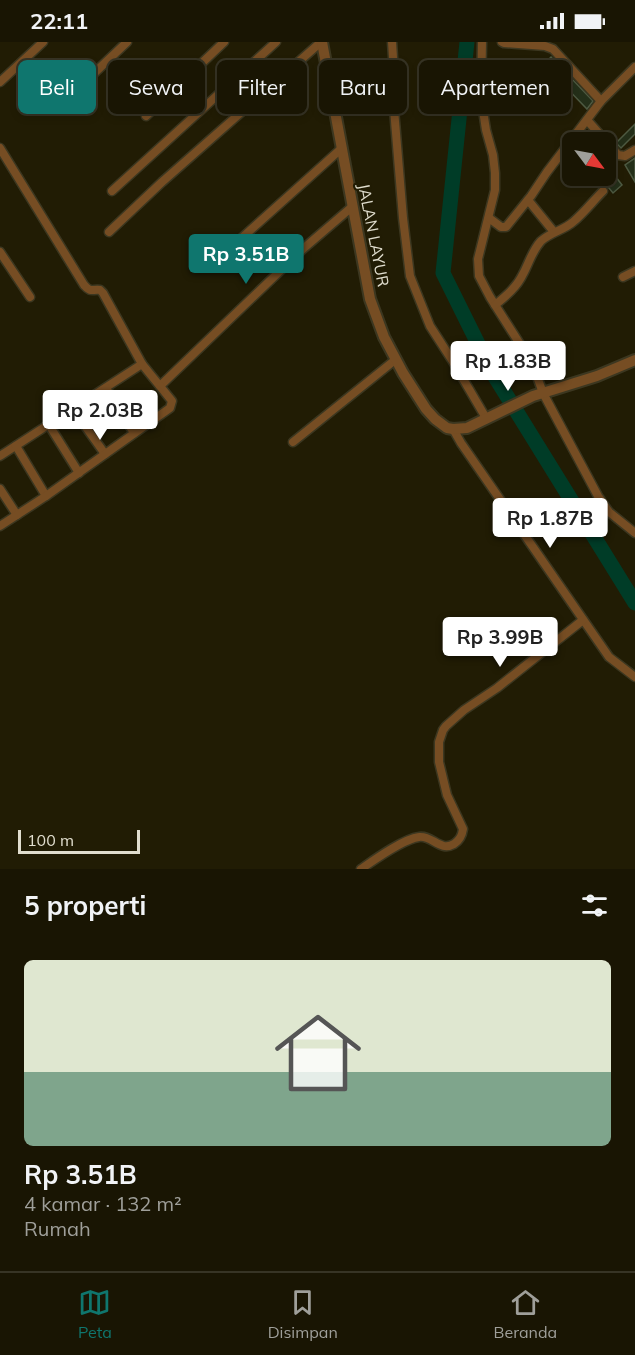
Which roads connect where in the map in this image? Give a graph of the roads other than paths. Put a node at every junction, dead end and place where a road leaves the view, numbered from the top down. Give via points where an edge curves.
1 (43, 42) edge
2 (127, 42) edge
3 (224, 42) edge
4 (276, 42) edge
5 (321, 42) edge
6 (392, 42) edge
7 (482, 42) edge
8 (502, 42) edge
9 (635, 67) edge
10 (96, 71) edge
11 (0, 82) edge
12 (601, 101) junction
13 (146, 116) dead end
14 (587, 120) junction
15 (0, 148) edge
16 (342, 148) junction
17 (635, 150) edge
18 (112, 191) dead end
19 (603, 191) dead end
20 (528, 200) junction
21 (353, 206) junction
22 (489, 218) junction
23 (109, 232) dead end
24 (554, 232) junction
25 (0, 252) edge
26 (225, 254) dead end
27 (635, 271) edge
28 (623, 277) dead end
29 (30, 297) dead end
30 (495, 305) junction
31 (395, 360) junction
32 (635, 360) edge
33 (142, 364) junction
34 (160, 386) junction
35 (106, 388) junction
36 (538, 394) junction
37 (74, 409) junction
38 (491, 416) junction
39 (49, 425) junction
40 (453, 429) junction
41 (134, 433) junction
42 (293, 442) dead end
43 (16, 446) junction
44 (105, 454) junction
45 (0, 456) edge
46 (79, 473) junction
47 (0, 489) edge
48 (46, 496) junction
49 (17, 515) junction
50 (0, 526) edge
51 (635, 533) edge
52 (583, 620) junction
53 (635, 677) edge
54 (361, 869) edge

1 - 11 street
2 - 10 street
3 - 13 street
4 - 18 street
5 - 16 street, JALAN LAYUR
5 - 23 street
6 - 38 street via 394,109 410,276 430,326
7 - 22 street via 481,97 495,173
8 - 12 street via 554,49
9 - 12 street
12 - 14 street
14 - 17 street via 618,155
14 - 20 street
15 - 33 street via 84,285 103,293
16 - 21 street, JALAN LAYUR
16 - 26 street
19 - 24 street via 574,221
20 - 22 street via 506,227
20 - 24 street
21 - 31 street, JALAN LAYUR via 370,299
21 - 34 street
22 - 30 street via 478,259 479,276
24 - 30 street via 533,252 510,293
25 - 29 street
27 - 28 street
30 - 36 street via 535,371
31 - 40 street, JALAN LAYUR via 426,409
31 - 42 street
32 - 36 street
33 - 34 street
33 - 35 street
34 - 41 street via 172,405
35 - 37 street
35 - 41 street
36 - 38 street
36 - 51 street via 609,512
37 - 39 street
37 - 44 street
38 - 40 street via 467,428
39 - 43 street
39 - 46 street
40 - 52 street
41 - 44 street
43 - 45 street
43 - 48 street
44 - 46 street
46 - 48 street
47 - 49 street
48 - 49 street
49 - 50 street
52 - 53 street via 609,657
52 - 54 street via 443,730 439,762 447,795 463,829 457,842 445,847 418,837

